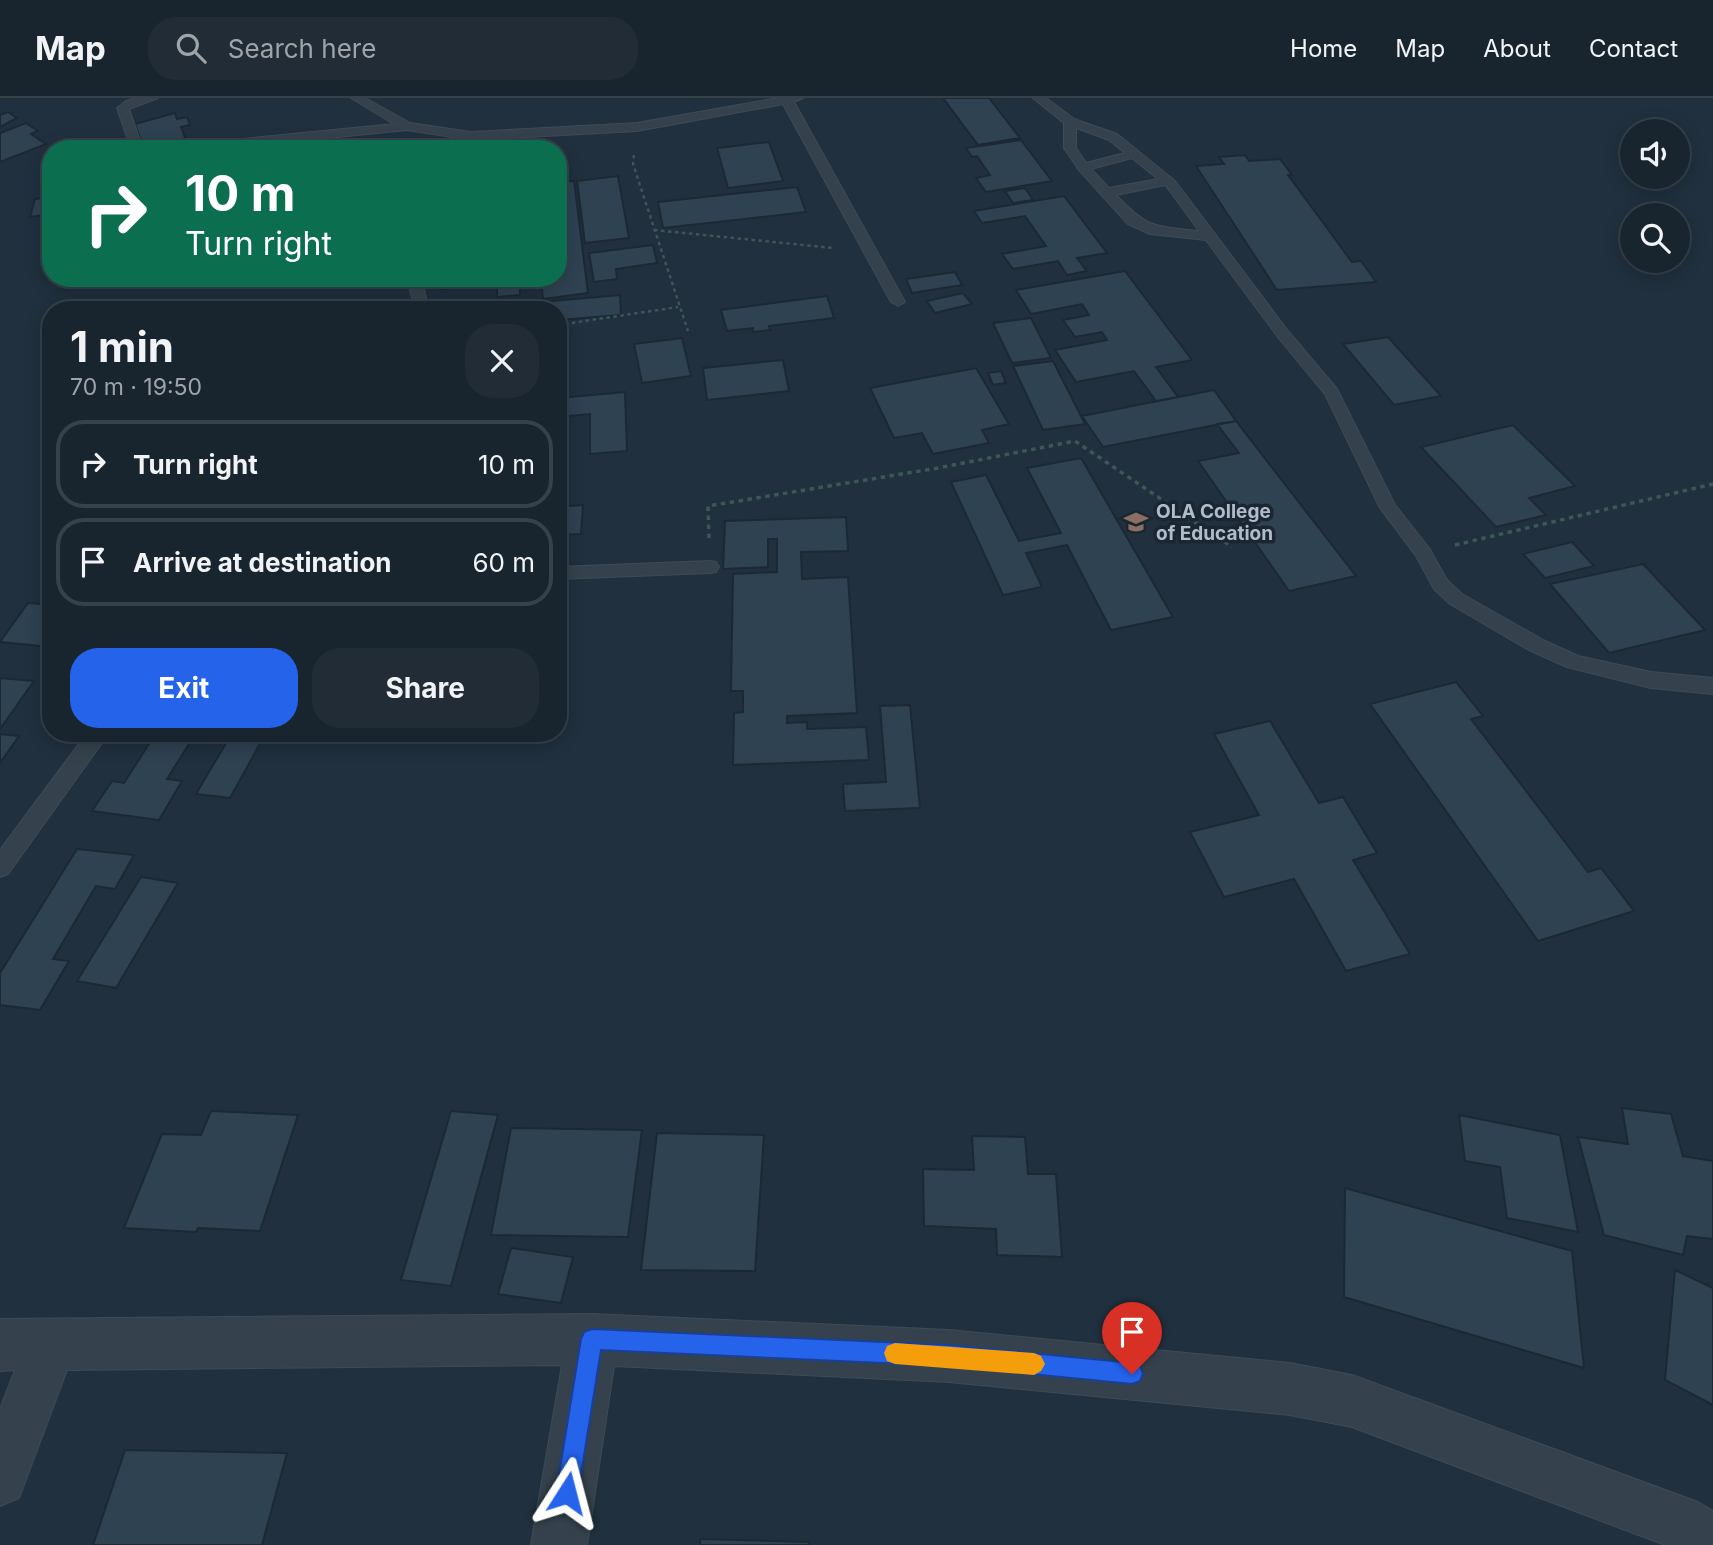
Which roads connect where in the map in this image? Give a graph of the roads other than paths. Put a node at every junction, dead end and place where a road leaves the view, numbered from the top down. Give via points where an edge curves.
1 (152, 98) edge
2 (357, 98) edge
3 (1039, 98) edge
4 (793, 100) edge
5 (1070, 122) junction
6 (407, 126) junction
7 (471, 136) junction
8 (134, 140) edge
9 (270, 140) edge
10 (468, 140) edge
11 (1135, 154) junction
12 (1083, 167) junction
13 (1166, 181) junction
14 (1105, 192) junction
15 (1208, 236) junction
16 (898, 302) dead end
17 (710, 567) road end
18 (567, 573) edge
19 (1713, 686) edge
20 (92, 742) edge
21 (0, 867) edge
22 (592, 1339) junction
23 (51, 1343) junction
24 (0, 1345) edge
25 (0, 1479) edge
26 (1713, 1541) edge
27 (559, 1545) edge

1 - 8 lane via 123,108
2 - 6 lane
3 - 5 lane
4 - 7 lane via 637,127
4 - 16 lane
5 - 11 lane via 1113,137
5 - 12 lane via 1070,148
6 - 7 lane
6 - 9 lane
7 - 10 lane
11 - 12 lane
11 - 13 lane
12 - 14 lane
13 - 14 lane
13 - 15 lane
14 - 15 lane via 1133,221 1150,230
15 - 19 lane via 1332,392 1388,508 1423,552 1440,584 1456,599 1574,662 1651,680
17 - 18 lane
20 - 21 lane
22 - 23 street
22 - 26 street via 949,1356 1290,1389 1352,1401 1678,1522
22 - 27 street
23 - 24 street
23 - 25 street

